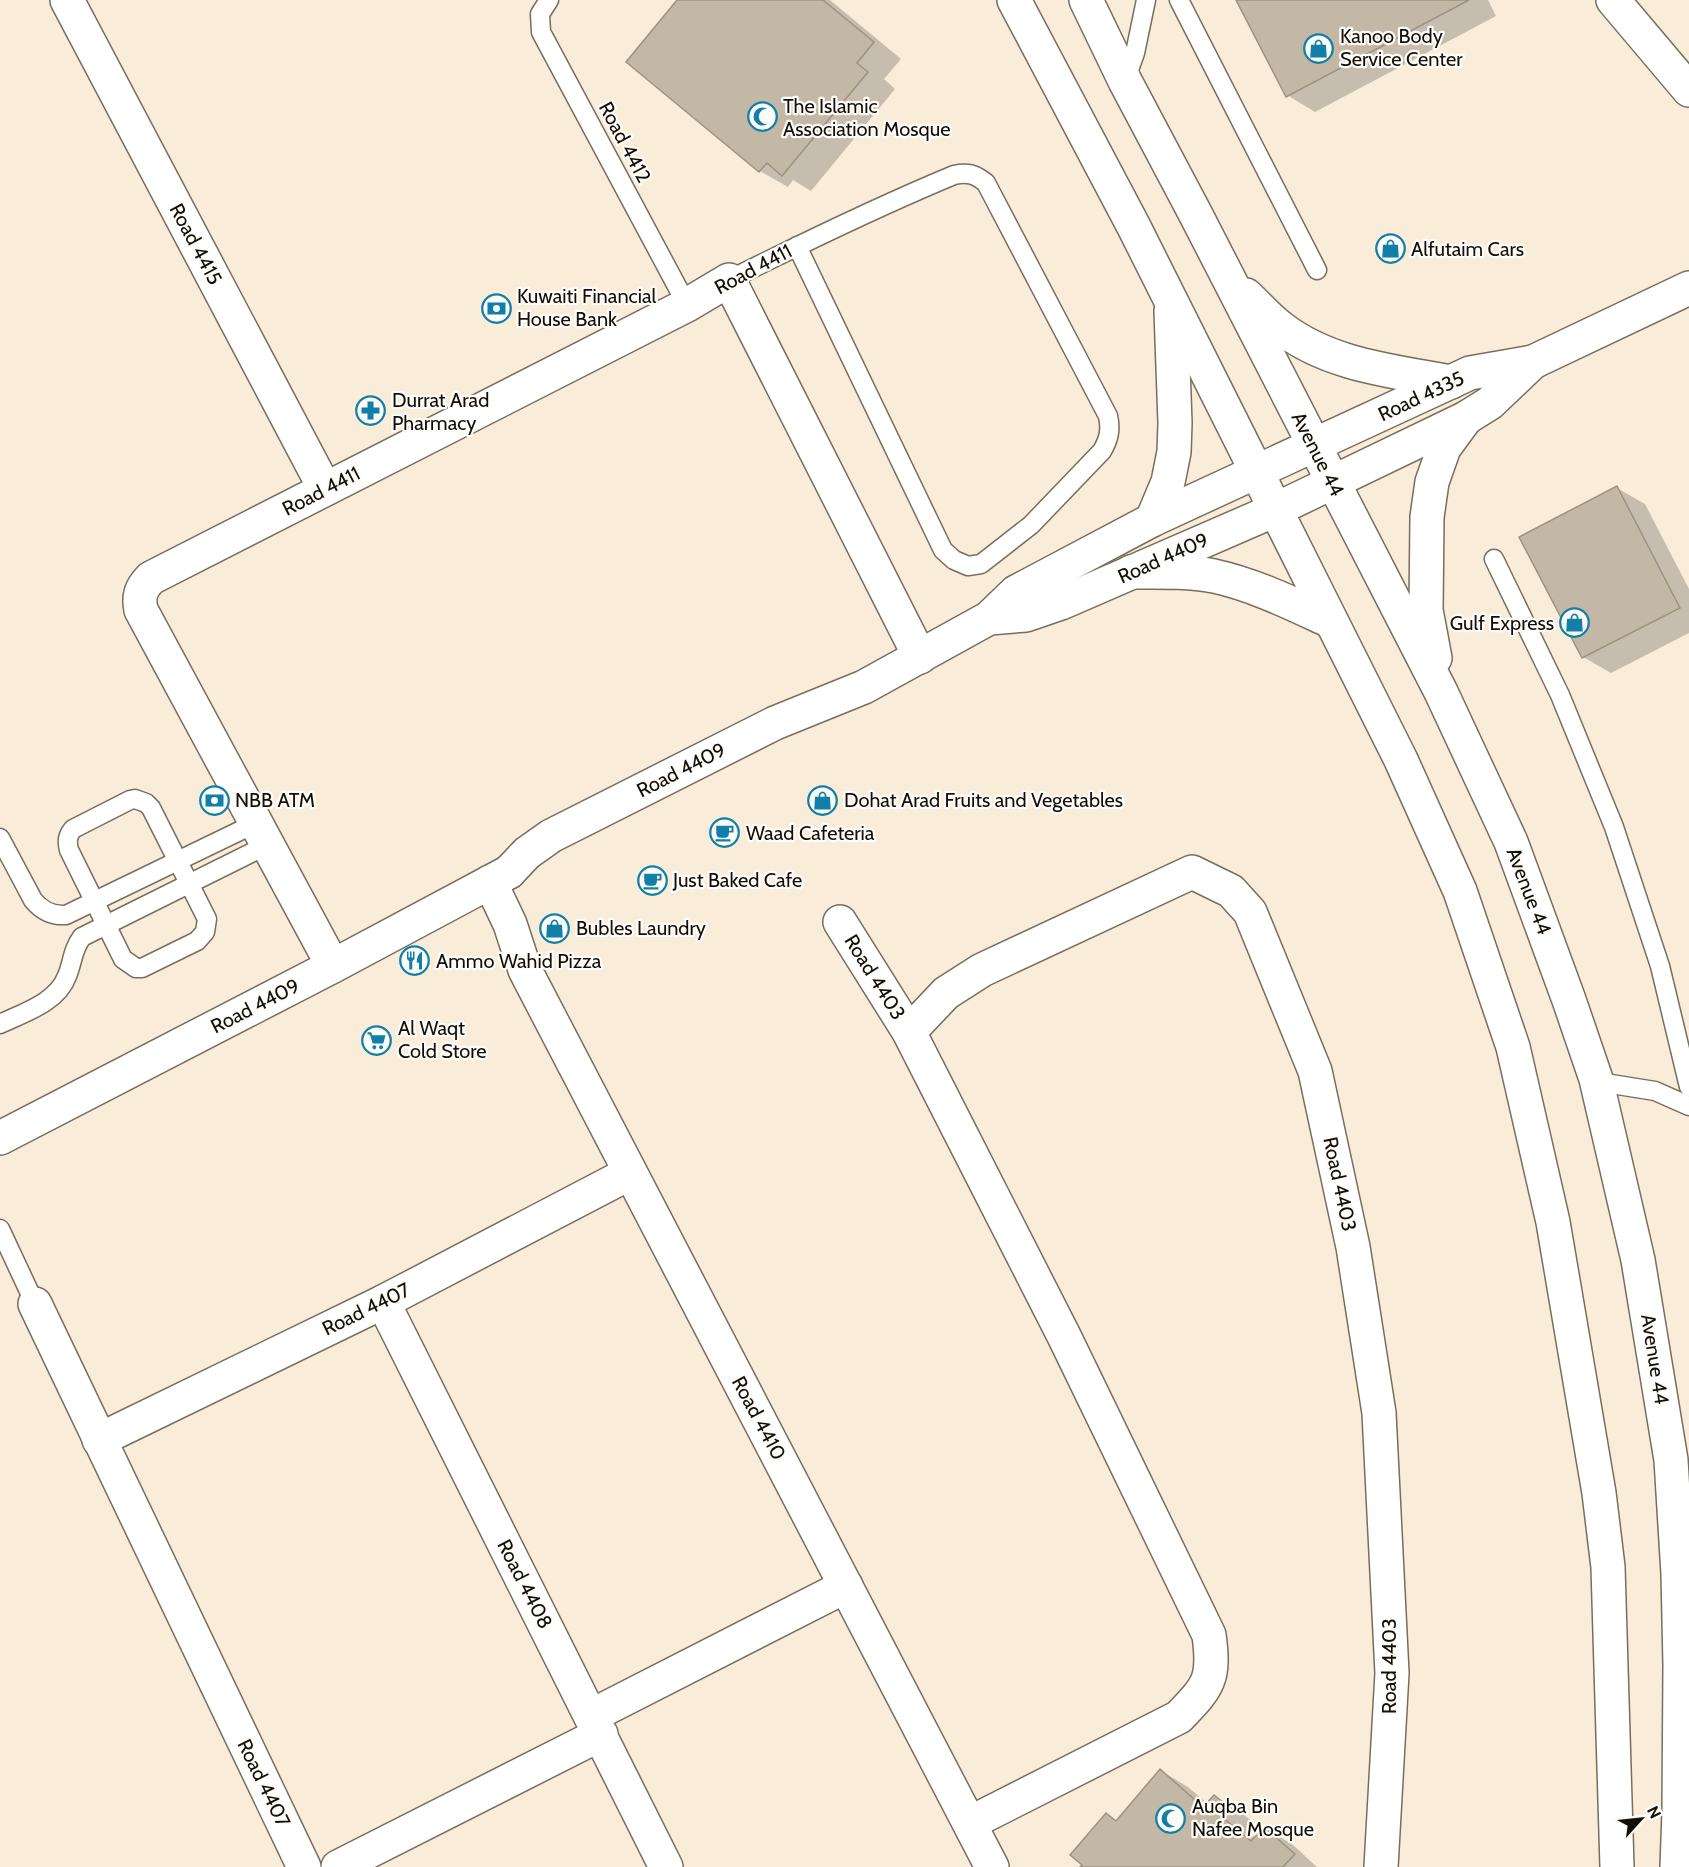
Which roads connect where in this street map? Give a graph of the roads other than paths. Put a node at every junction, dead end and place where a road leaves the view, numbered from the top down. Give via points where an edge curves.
1 (67, 0) edge
2 (549, 0) edge
3 (1014, 0) edge
4 (1086, 0) edge
5 (1146, 0) edge
6 (1179, 0) edge
7 (1613, 0) edge
8 (1125, 81) junction
9 (1689, 90) edge
10 (797, 246) junction
11 (1317, 270) dead end
12 (1229, 279) junction
13 (729, 280) junction
14 (1689, 288) edge
15 (1171, 300) junction
16 (687, 305) junction
17 (1533, 362) junction
18 (1451, 382) junction
19 (1466, 418) junction
20 (1313, 446) junction
21 (1256, 473) junction
22 (1333, 482) junction
23 (325, 489) junction
24 (1275, 510) junction
25 (1152, 520) junction
26 (1494, 559) dead end
27 (1131, 572) junction
28 (989, 618) junction
29 (1330, 621) junction
30 (920, 657) junction
31 (1441, 692) junction
32 (262, 834) junction
33 (0, 838) edge
34 (178, 861) junction
35 (490, 882) junction
36 (189, 884) junction
37 (94, 902) junction
38 (840, 922) dead end
39 (106, 926) junction
40 (333, 966) junction
41 (0, 1024) edge
42 (909, 1032) junction
43 (1596, 1079) junction
44 (1689, 1087) edge
45 (1689, 1106) edge
46 (0, 1138) edge
47 (630, 1173) junction
48 (0, 1229) edge
49 (383, 1302) junction
50 (35, 1304) joint
51 (99, 1440) junction
52 (846, 1586) junction
53 (1689, 1631) edge
54 (1680, 1665) junction
55 (596, 1725) junction
56 (970, 1823) junction
57 (304, 1867) edge
58 (338, 1867) edge
59 (666, 1867) edge
60 (992, 1867) edge
61 (1381, 1867) edge
62 (1617, 1867) edge
63 (1677, 1867) edge

1 - 23 street, Road 4415
2 - 16 lane, Road 4412 via 540,14 541,32
3 - 15 street
4 - 8 street, Avenue 44
5 - 8 lane
6 - 11 lane
7 - 9 street
8 - 12 street, Avenue 44
10 - 10 lane, Road 4411 via 954,175 977,176 986,183 1108,416 1111,428 1102,451 1031,525 981,564 968,566 954,560 943,550
10 - 13 lane, Road 4411
12 - 18 street via 1280,327 1314,348 1365,366
12 - 20 street, Avenue 44
13 - 16 street, Road 4411
13 - 30 street
14 - 17 street, Road 4335
15 - 21 street
15 - 25 street via 1174,452 1168,482
16 - 23 street, Road 4411
17 - 18 street, Road 4335 via 1470,373
17 - 19 street, Road 4335 via 1490,404
18 - 20 street, Road 4335
19 - 22 street, Road 4335
19 - 31 street via 1444,448 1432,482 1427,517 1426,610
20 - 21 street, Road 4409
20 - 22 street, Avenue 44
21 - 24 street
21 - 25 street, Road 4409
22 - 24 street, Road 4409
22 - 31 street, Avenue 44
23 - 32 street, Road 4411 via 151,578 140,592 141,610
24 - 27 street, Road 4409
24 - 29 street
25 - 28 street, Road 4409 via 1016,592
26 - 44 lane via 1560,695 1614,827 1660,966
27 - 28 street, Road 4409 via 1026,615
27 - 29 street via 1214,576
28 - 30 street, Road 4409
29 - 62 street via 1401,760 1460,891 1512,1047 1553,1222 1608,1567
30 - 35 street, Road 4409 via 864,687 830,714 746,762 562,857
31 - 43 street, Avenue 44 via 1511,842
32 - 34 lane
32 - 36 lane
32 - 40 street, Road 4411
33 - 37 lane via 33,900 45,912 66,915
34 - 36 lane
34 - 37 lane
34 - 37 lane via 151,808 141,800 130,800 73,830 68,837 69,850
35 - 40 street, Road 4409
35 - 47 street, Road 4410 via 491,930 525,970
36 - 39 lane
36 - 39 lane via 207,920 205,932 197,941 148,966 136,968 123,959
37 - 39 lane
38 - 42 street, Road 4403
39 - 41 lane via 76,944 67,977 53,996
40 - 46 street, Road 4409
42 - 56 street, Road 4403 via 1064,1336 1209,1635 1212,1656 1209,1682 1179,1717
42 - 61 street, Road 4403 via 946,993 982,970 1192,872 1231,891 1250,912 1315,1071 1353,1247 1379,1413 1392,1673
43 - 45 lane via 1655,1091
43 - 54 street, Avenue 44 via 1638,1260 1671,1460
47 - 49 street, Road 4407
47 - 52 street, Road 4410
48 - 50 lane
49 - 51 street, Road 4407
49 - 55 street, Road 4408
50 - 51 street, Road 4407
51 - 57 street, Road 4407
52 - 55 street
52 - 56 street, Road 4410
53 - 54 lane
54 - 63 street, Avenue 44
55 - 58 street
55 - 59 street, Road 4408
56 - 60 street, Road 4410

